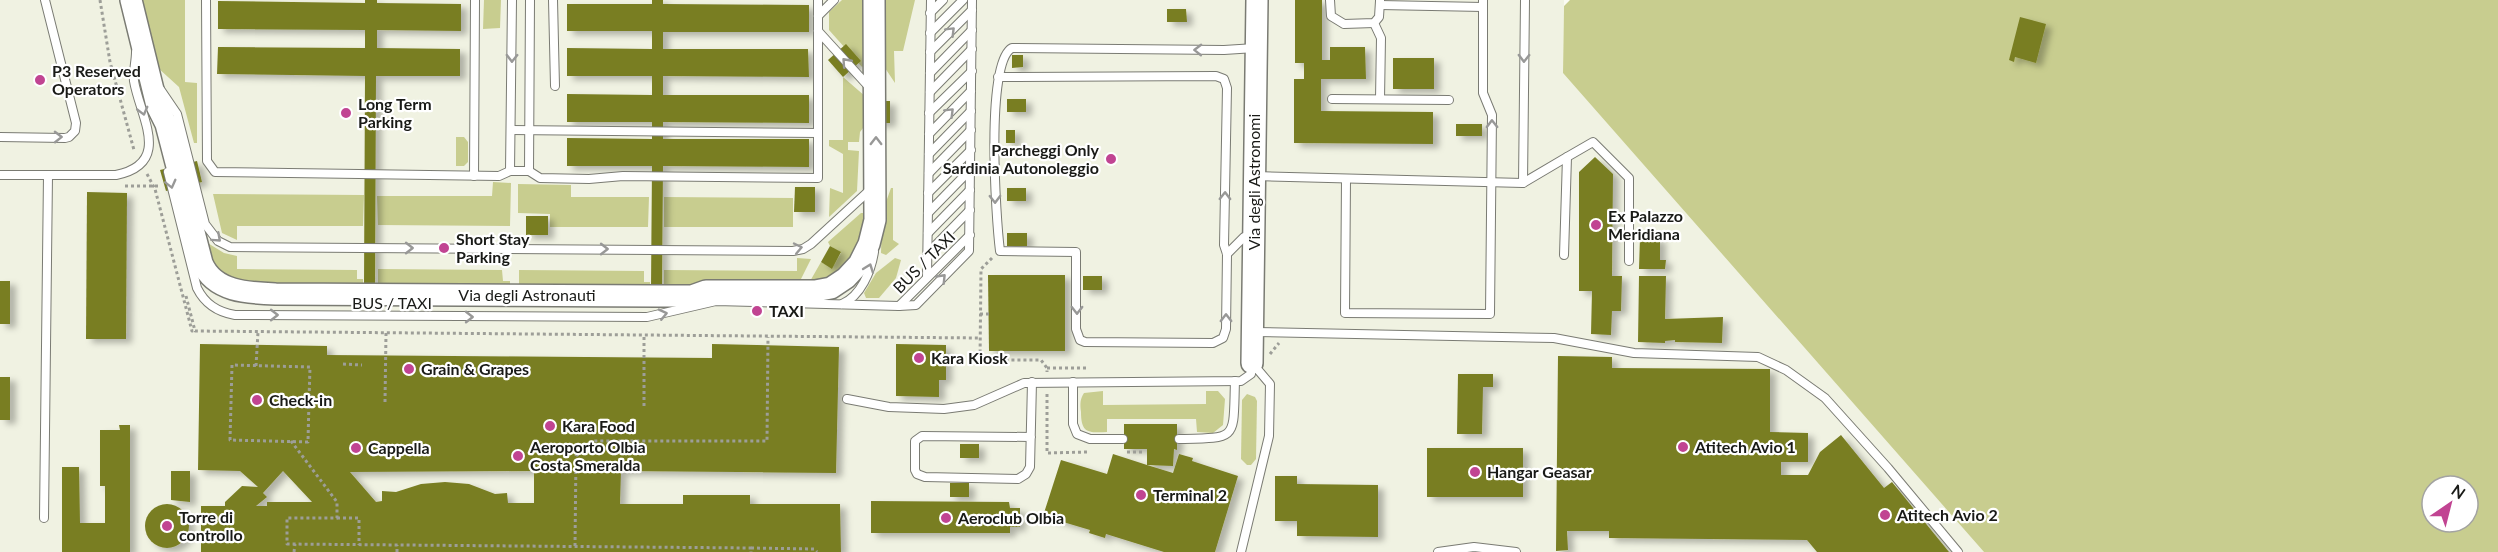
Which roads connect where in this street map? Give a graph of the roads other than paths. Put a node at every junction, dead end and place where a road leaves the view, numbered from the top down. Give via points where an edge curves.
1 (45, 0) edge
2 (131, 0) edge
3 (206, 0) edge
4 (475, 0) edge
5 (512, 0) edge
6 (530, 0) edge
7 (553, 0) edge
8 (818, 0) edge
9 (834, 0) edge
10 (874, 0) edge
11 (931, 0) edge
12 (943, 0) edge
13 (963, 0) edge
14 (972, 0) edge
15 (1257, 0) edge
16 (1330, 0) edge
17 (1525, 0) edge
18 (1380, 3) edge
19 (1484, 4) edge
20 (972, 10) junction
21 (930, 13) junction
22 (818, 16) junction
23 (1374, 23) junction
24 (972, 30) junction
25 (818, 31) junction
26 (138, 33) junction
27 (930, 33) junction
28 (1256, 48) junction
29 (972, 50) junction
30 (930, 52) junction
31 (972, 70) junction
32 (147, 71) junction
33 (930, 73) junction
34 (999, 77) junction
35 (555, 86) dead end
36 (972, 91) junction
37 (875, 93) junction
38 (930, 93) junction
39 (1332, 99) dead end
40 (1380, 99) junction
41 (1449, 100) dead end
42 (156, 106) junction
43 (971, 111) junction
44 (929, 113) junction
45 (157, 128) dead end
46 (511, 130) junction
47 (530, 130) junction
48 (971, 130) junction
49 (818, 133) junction
50 (929, 134) junction
51 (0, 137) edge
52 (971, 150) junction
53 (929, 154) junction
54 (1567, 157) junction
55 (164, 158) dead end
56 (970, 170) junction
57 (510, 171) junction
58 (529, 171) junction
59 (929, 173) junction
60 (0, 175) edge
61 (48, 175) junction
62 (474, 176) junction
63 (1253, 176) junction
64 (1346, 178) junction
65 (1491, 182) junction
66 (1523, 183) junction
67 (876, 184) junction
68 (970, 190) junction
69 (928, 193) junction
70 (970, 210) junction
71 (928, 213) junction
72 (875, 220) junction
73 (928, 233) junction
74 (1254, 234) junction
75 (970, 235) junction
76 (928, 253) junction
77 (1227, 254) junction
78 (1564, 255) dead end
79 (1629, 261) dead end
80 (927, 277) junction
81 (840, 304) junction
82 (899, 306) junction
83 (1252, 332) junction
84 (1252, 363) junction
85 (1234, 381) junction
86 (1032, 382) junction
87 (1072, 382) junction
88 (847, 399) dead end
89 (1031, 437) junction
90 (1123, 439) dead end
91 (1179, 439) dead end
92 (44, 518) dead end
93 (1241, 552) edge
94 (1438, 552) edge
95 (1516, 552) edge
96 (1958, 552) edge

51 -> 1 lane via 65,138 75,131
2 - 26 street, Via degli Astronauti
3 - 62 lane via 207,161 215,172
4 - 62 lane
5 -> 46 lane
6 - 47 lane
7 - 35 lane
8 - 22 lane
9 - 22 lane
10 - 37 street, Via degli Astronauti
11 - 21 lane
12 - 21 lane
13 - 27 lane
14 - 20 lane
15 - 28 street, Via degli Astronomi
16 - 23 lane via 1331,16 1338,23
17 -> 66 lane
18 - 19 lane
18 - 23 lane via 1379,17
65 -> 19 lane via 1492,115 1483,93
20 - 24 lane
30 -> 20 lane
21 - 27 lane
22 - 25 lane
23 - 40 lane via 1381,38
24 - 29 lane
24 - 33 lane
37 -> 25 lane
25 - 49 lane
26 - 32 street, Via degli Astronauti
26 -> 61 lane via 134,79 150,141 144,160 132,170 116,175
27 - 30 lane
28 -> 34 lane via 1012,48 1004,55
28 - 63 street, Via degli Astronomi
29 - 31 lane
29 - 38 lane
30 - 33 lane
31 - 36 lane
31 - 44 lane
32 - 42 street, Via degli Astronauti
32 -> 67 lane via 177,114 205,224 218,241 230,247 793,250 811,244
33 - 38 lane
77 -> 34 lane via 1224,79
34 -> 77 lane via 994,163 1000,251 1076,252 1080,340 1219,342 1226,329
36 - 43 lane
50 -> 36 lane
67 -> 37 street, Via degli Astronauti
38 - 44 lane
39 - 40 lane
40 - 41 lane
42 - 45 lane
42 - 72 street, Via degli Astronauti via 166,124 206,270 217,282 242,292 692,296 706,291 824,290 846,278 859,264
43 - 48 lane
43 - 53 lane
44 - 50 lane
46 - 47 lane
46 - 57 lane
47 - 49 lane
47 - 58 lane
48 - 52 lane
48 - 59 lane
49 - 58 lane via 818,178 540,178
50 - 53 lane
52 - 56 lane
52 - 69 lane
53 - 59 lane
54 - 66 lane
54 - 78 lane
54 - 79 lane via 1593,142 1629,178
55 -> 81 lane, BUS / TAXI via 197,288 209,304 226,314 647,317 716,301
56 - 68 lane
56 - 71 lane
57 - 58 lane
57 - 62 lane via 499,176
59 - 69 lane
60 - 61 lane
61 - 92 lane
63 - 64 lane
63 - 74 street, Via degli Astronomi
64 - 65 lane
64 - 65 lane via 1345,313 1490,314
65 - 66 lane
67 - 72 street, Via degli Astronauti
68 - 70 lane
68 - 73 lane
69 - 71 lane
70 - 75 lane
70 - 76 lane
71 - 73 lane
81 -> 72 lane via 853,296 871,267
73 - 76 lane
74 - 77 lane via 1244,237
74 - 83 street, Via degli Astronomi
75 - 80 lane, BUS / TAXI
82 -> 75 lane via 916,305 969,250
76 - 80 lane
80 - 82 lane, BUS / TAXI
81 - 82 lane, BUS / TAXI
83 - 84 street, Via degli Astronomi
83 - 96 lane via 1554,338 1634,353 1758,357 1786,370 1826,398
84 - 85 lane via 1251,374
84 - 93 lane via 1270,384 1269,436
85 - 87 lane
85 - 91 lane via 1229,433 1219,438
86 - 87 lane
86 - 88 lane via 1015,385 974,405 952,408 889,407
86 - 89 lane
87 - 90 lane via 1073,424 1077,434 1090,439
89 - 89 lane via 1030,467 1018,479 925,477 915,470 915,441 922,436
94 - 95 lane via 1474,546

